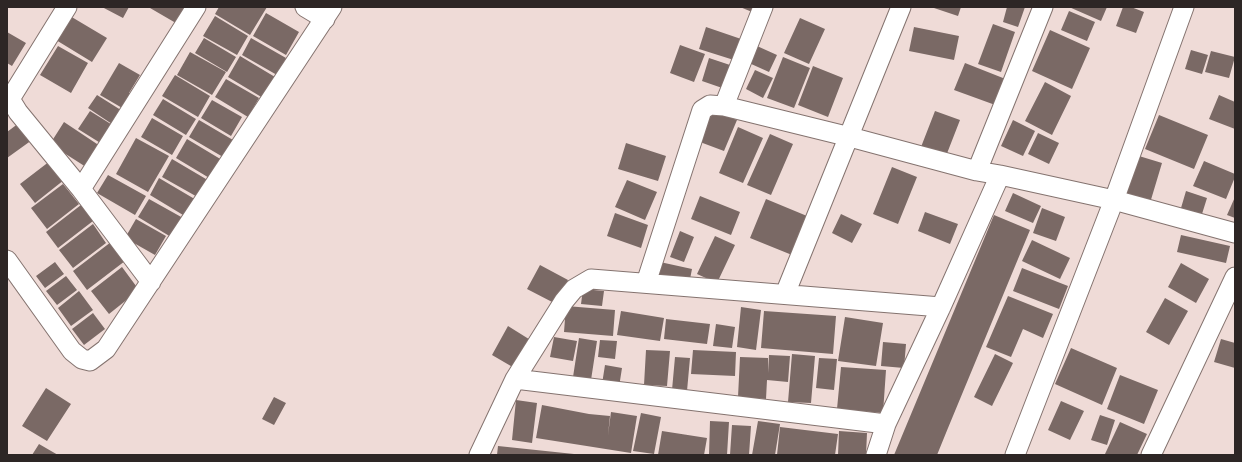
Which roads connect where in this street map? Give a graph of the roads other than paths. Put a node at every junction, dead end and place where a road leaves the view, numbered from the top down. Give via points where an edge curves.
1 (67, 7) edge
2 (196, 7) edge
3 (305, 7) edge
4 (763, 7) edge
5 (901, 7) edge
6 (1043, 7) edge
7 (1184, 7) edge
8 (328, 13) edge
9 (9, 100) edge
10 (724, 106) junction
11 (850, 137) junction
12 (977, 171) junction
13 (1000, 175) junction
14 (81, 189) junction
15 (1114, 200) junction
16 (1235, 233) edge
17 (7, 260) edge
18 (1235, 277) edge
19 (152, 282) junction
20 (646, 284) junction
21 (786, 294) junction
22 (941, 307) junction
23 (515, 379) junction
24 (886, 424) junction
25 (479, 455) edge
26 (876, 455) edge
27 (1015, 455) edge
28 (1151, 455) edge

1 - 9 street
2 - 14 street
3 - 8 street
4 - 10 street
5 - 11 street
6 - 12 street
7 - 15 street
8 - 19 street
9 - 14 street
10 - 11 street
10 - 20 street via 710,105 702,110
11 - 12 street
11 - 21 street
12 - 13 street
13 - 15 street
13 - 22 street
14 - 19 street
15 - 16 street
15 - 27 street
17 - 19 street via 72,351 82,359 90,361 106,349
18 - 28 street
20 - 21 street
20 - 23 street via 591,279 574,289 564,300
21 - 22 street
22 - 24 street
23 - 24 street
23 - 25 street
24 - 26 street

